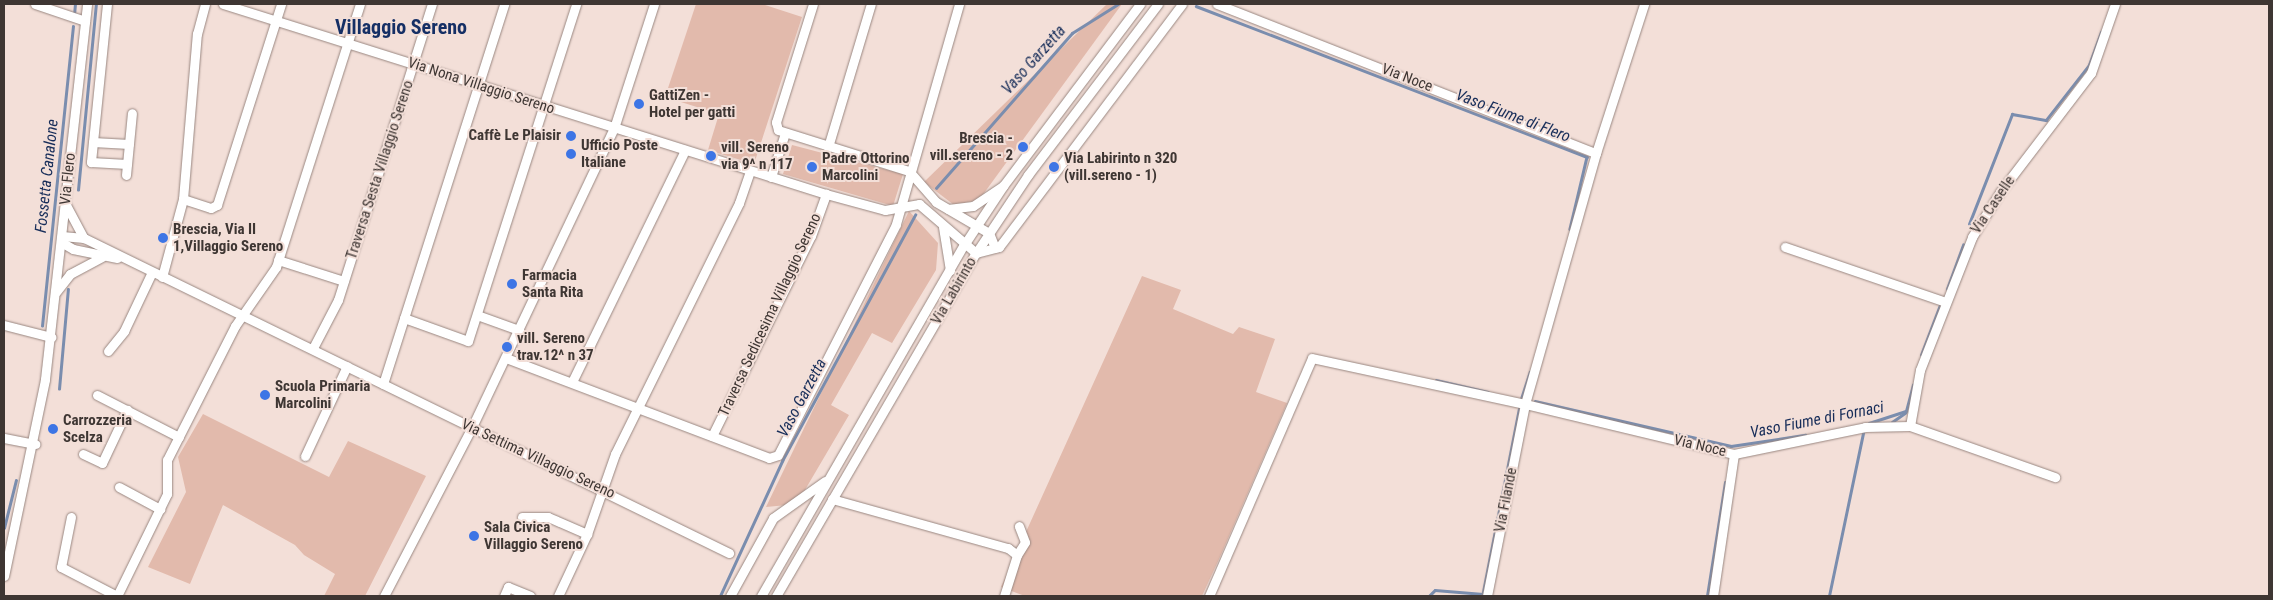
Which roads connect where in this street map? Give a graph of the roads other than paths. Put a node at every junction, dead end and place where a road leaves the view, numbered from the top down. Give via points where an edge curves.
1 (35, 4) edge
2 (87, 4) edge
3 (107, 4) edge
4 (205, 4) edge
5 (223, 4) edge
6 (282, 4) edge
7 (360, 4) edge
8 (432, 4) edge
9 (504, 4) edge
10 (576, 4) edge
11 (654, 4) edge
12 (813, 4) edge
13 (871, 4) edge
14 (959, 4) edge
15 (1140, 4) edge
16 (1158, 4) edge
17 (1182, 4) edge
18 (1217, 4) edge
19 (1644, 4) edge
20 (2115, 4) edge
21 (276, 21) junction
22 (85, 22) junction
23 (347, 44) junction
24 (413, 65) junction
25 (478, 86) junction
26 (544, 106) junction
27 (132, 112) dead end
28 (614, 128) junction
29 (784, 136) junction
30 (93, 142) junction
31 (129, 144) junction
32 (828, 147) junction
33 (686, 150) junction
34 (1596, 153) junction
35 (127, 164) junction
36 (750, 170) junction
37 (909, 171) junction
38 (126, 175) dead end
39 (771, 176) junction
40 (1003, 186) junction
41 (826, 194) junction
42 (183, 199) junction
43 (65, 203) junction
44 (901, 207) junction
45 (948, 209) junction
46 (977, 226) junction
47 (943, 227) junction
48 (989, 233) junction
49 (84, 238) junction
50 (62, 239) junction
51 (964, 245) junction
52 (1784, 246) dead end
53 (995, 248) junction
54 (976, 253) junction
55 (102, 257) junction
56 (120, 258) junction
57 (278, 260) junction
58 (950, 270) junction
59 (152, 272) junction
60 (162, 276) junction
61 (344, 281) junction
62 (56, 292) junction
63 (1946, 302) junction
64 (244, 314) junction
65 (477, 315) junction
66 (404, 318) junction
67 (4, 325) edge
68 (519, 330) junction
69 (51, 337) junction
70 (313, 348) junction
71 (108, 351) dead end
72 (506, 358) junction
73 (347, 366) junction
74 (572, 382) junction
75 (383, 384) junction
76 (97, 395) dead end
77 (1525, 404) junction
78 (639, 409) junction
79 (127, 410) junction
80 (1910, 426) junction
81 (471, 428) junction
82 (712, 436) junction
83 (179, 437) junction
84 (4, 438) edge
85 (34, 444) junction
86 (84, 454) dead end
87 (1734, 454) junction
88 (305, 456) dead end
89 (2055, 477) dead end
90 (827, 480) junction
91 (119, 487) dead end
92 (604, 489) junction
93 (832, 499) junction
94 (160, 509) junction
95 (71, 517) dead end
96 (522, 517) dead end
97 (1019, 526) dead end
98 (587, 534) junction
99 (729, 553) dead end
100 (1017, 555) junction
101 (4, 576) edge
102 (117, 596) edge
103 (384, 596) edge
104 (504, 596) edge
105 (530, 596) edge
106 (558, 596) edge
107 (730, 596) edge
108 (760, 596) edge
109 (776, 596) edge
110 (1004, 596) edge
111 (1209, 596) edge
112 (1487, 596) edge
113 (1713, 596) edge

1 - 22 street
2 - 22 street, Via Flero
3 - 30 street, Via Flero
4 - 42 street via 197,34
5 - 21 street, Via Nona Villaggio Sereno
6 - 21 street
7 - 23 street
8 - 24 street, Traversa Sesta Villaggio Sereno
9 - 25 street
10 - 26 street
11 - 28 street
12 - 29 street via 776,122
13 - 32 street
14 - 37 street
15 - 40 street, Via Labirinto
16 - 48 street, Via Labirinto
17 - 53 street, Via Labirinto
18 - 34 street, Via Noce
19 - 34 street
20 - 63 street, Via Caselle via 2091,73 2000,192 1972,237
21 - 23 street, Via Nona Villaggio Sereno
21 - 42 street via 217,204 211,208
22 - 43 street, Via Flero
23 - 24 street, Via Nona Villaggio Sereno
23 - 57 street
24 - 25 street, Via Nona Villaggio Sereno
24 - 61 street, Traversa Sesta Villaggio Sereno
25 - 26 street, Via Nona Villaggio Sereno
25 - 66 street
26 - 28 street, Via Nona Villaggio Sereno
26 - 65 street
27 - 31 street
28 - 33 street, Via Nona Villaggio Sereno
28 - 68 street
29 - 32 street
29 - 39 street
30 - 31 street, Via Flero
30 - 35 street, Via Flero via 91,162
31 - 35 street
32 - 37 street
33 - 36 street, Via Nona Villaggio Sereno
33 - 74 street
34 - 77 street
35 - 38 street
36 - 39 street, Via Nona Villaggio Sereno
36 - 78 street via 739,203
37 - 44 street
37 - 45 street
39 - 41 street, Via Nona Villaggio Sereno
40 - 45 street via 973,206
40 - 46 street, Via Labirinto
41 - 44 street, Via Nona Villaggio Sereno via 885,210
41 - 82 street, Traversa Sedicesima Villaggio Sereno via 811,236
42 - 60 street
43 - 49 street
43 - 50 street, Via Flero
44 - 47 street, Via Nona Villaggio Sereno via 919,204
44 - 82 street via 778,455 769,458
45 - 46 street
46 - 48 street
46 - 51 street, Via Labirinto
47 - 51 street, Via Nona Villaggio Sereno
47 - 58 street
48 - 53 street
48 - 54 street, Via Labirinto
49 - 50 street, Via Settima Villaggio Sereno
49 - 56 street, Via Settima Villaggio Sereno
50 - 55 street, Via Settima Villaggio Sereno
50 - 62 street, Via Flero
51 - 54 street, Via Nona Villaggio Sereno
51 - 58 street, Via Labirinto
52 - 63 street
53 - 54 street
54 - 93 street, Via Labirinto
55 - 56 street, Via Settima Villaggio Sereno
55 - 62 street via 70,274
56 - 59 street, Via Settima Villaggio Sereno
57 - 61 street
57 - 64 street
58 - 90 street, Via Labirinto
59 - 60 street, Via Settima Villaggio Sereno
59 - 71 street via 124,331
60 - 64 street, Via Settima Villaggio Sereno
61 - 70 street, Traversa Sesta Villaggio Sereno
62 - 69 street, Via Flero
63 - 80 street, Via Caselle via 1920,370
64 - 70 street, Via Settima Villaggio Sereno
64 - 83 street
65 - 66 street via 468,341
65 - 68 street
66 - 75 street
67 - 69 street
68 - 72 street
69 - 85 street, Via Flero
70 - 73 street, Via Settima Villaggio Sereno
72 - 74 street
72 - 81 street
73 - 75 street, Via Settima Villaggio Sereno
73 - 88 street
74 - 78 street
75 - 81 street, Via Settima Villaggio Sereno
76 - 79 street
77 - 87 street, Via Noce
77 - 111 street, Via Noce via 1308,360
77 - 112 street, Via Filande
78 - 82 street
78 - 92 street via 615,454
79 - 83 street
79 - 86 street via 102,463
80 - 87 street via 1865,427
80 - 89 street
81 - 92 street, Via Settima Villaggio Sereno
81 - 103 street
83 - 94 street via 167,460 167,494
84 - 85 street
85 - 101 street, Via Flero
87 - 113 street, Via Noce
90 - 107 street via 773,518
90 - 108 street, Via Labirinto
91 - 94 street
92 - 98 street
92 - 99 street, Via Settima Villaggio Sereno
93 - 100 street via 1008,548
93 - 109 street, Via Labirinto
94 - 102 street
95 - 102 street via 61,567
96 - 98 street via 548,516
97 - 100 street via 1025,542
98 - 106 street
100 - 110 street
104 - 105 street via 508,587

